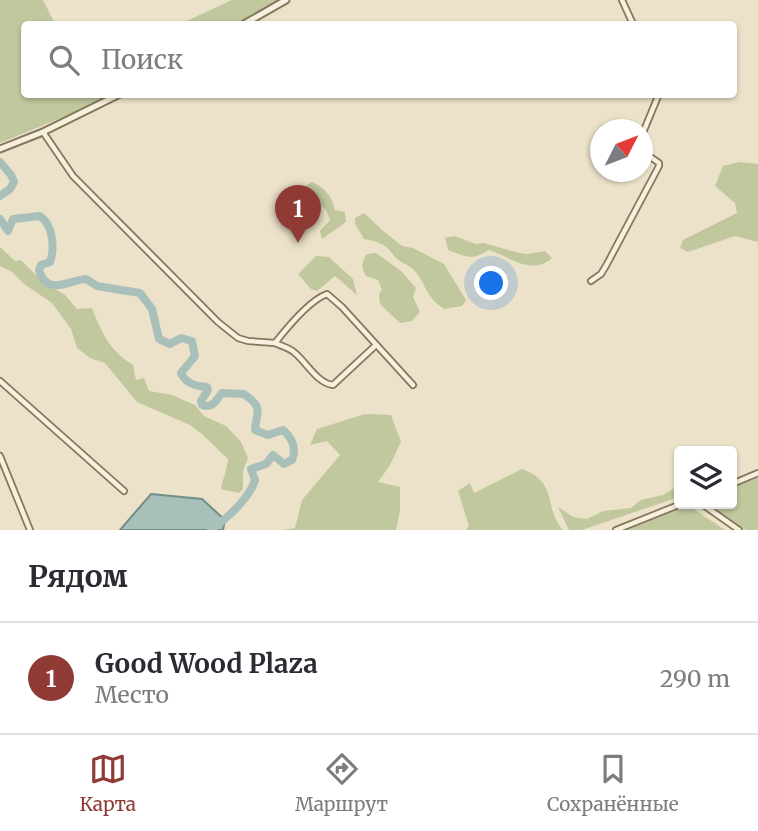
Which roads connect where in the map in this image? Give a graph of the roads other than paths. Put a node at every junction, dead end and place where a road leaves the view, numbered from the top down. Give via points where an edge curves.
1 (286, 0) edge
2 (622, 0) edge
3 (249, 21) edge
4 (631, 21) edge
5 (112, 98) edge
6 (657, 98) edge
7 (649, 119) edge
8 (43, 132) junction
9 (1, 149) edge
10 (653, 159) edge
11 (653, 177) edge
12 (651, 182) edge
13 (591, 281) dead end
14 (275, 344) junction
15 (376, 345) junction
16 (0, 381) edge
17 (412, 385) dead end
18 (0, 456) edge
19 (758, 473) edge
20 (737, 482) edge
21 (124, 491) dead end
22 (674, 507) edge
23 (709, 509) edge
24 (30, 530) edge
25 (616, 530) edge
26 (739, 530) edge

1 - 3 street
2 - 4 street
5 - 8 street
6 - 7 street
8 - 9 street
8 - 14 street via 73,176 218,321 238,338
10 - 11 street via 659,163
12 - 13 street via 607,264
14 - 15 street via 293,351 333,385
14 - 15 street via 327,294
15 - 17 street
16 - 21 street
18 - 24 street
19 - 20 street
22 - 25 street
23 - 26 street

